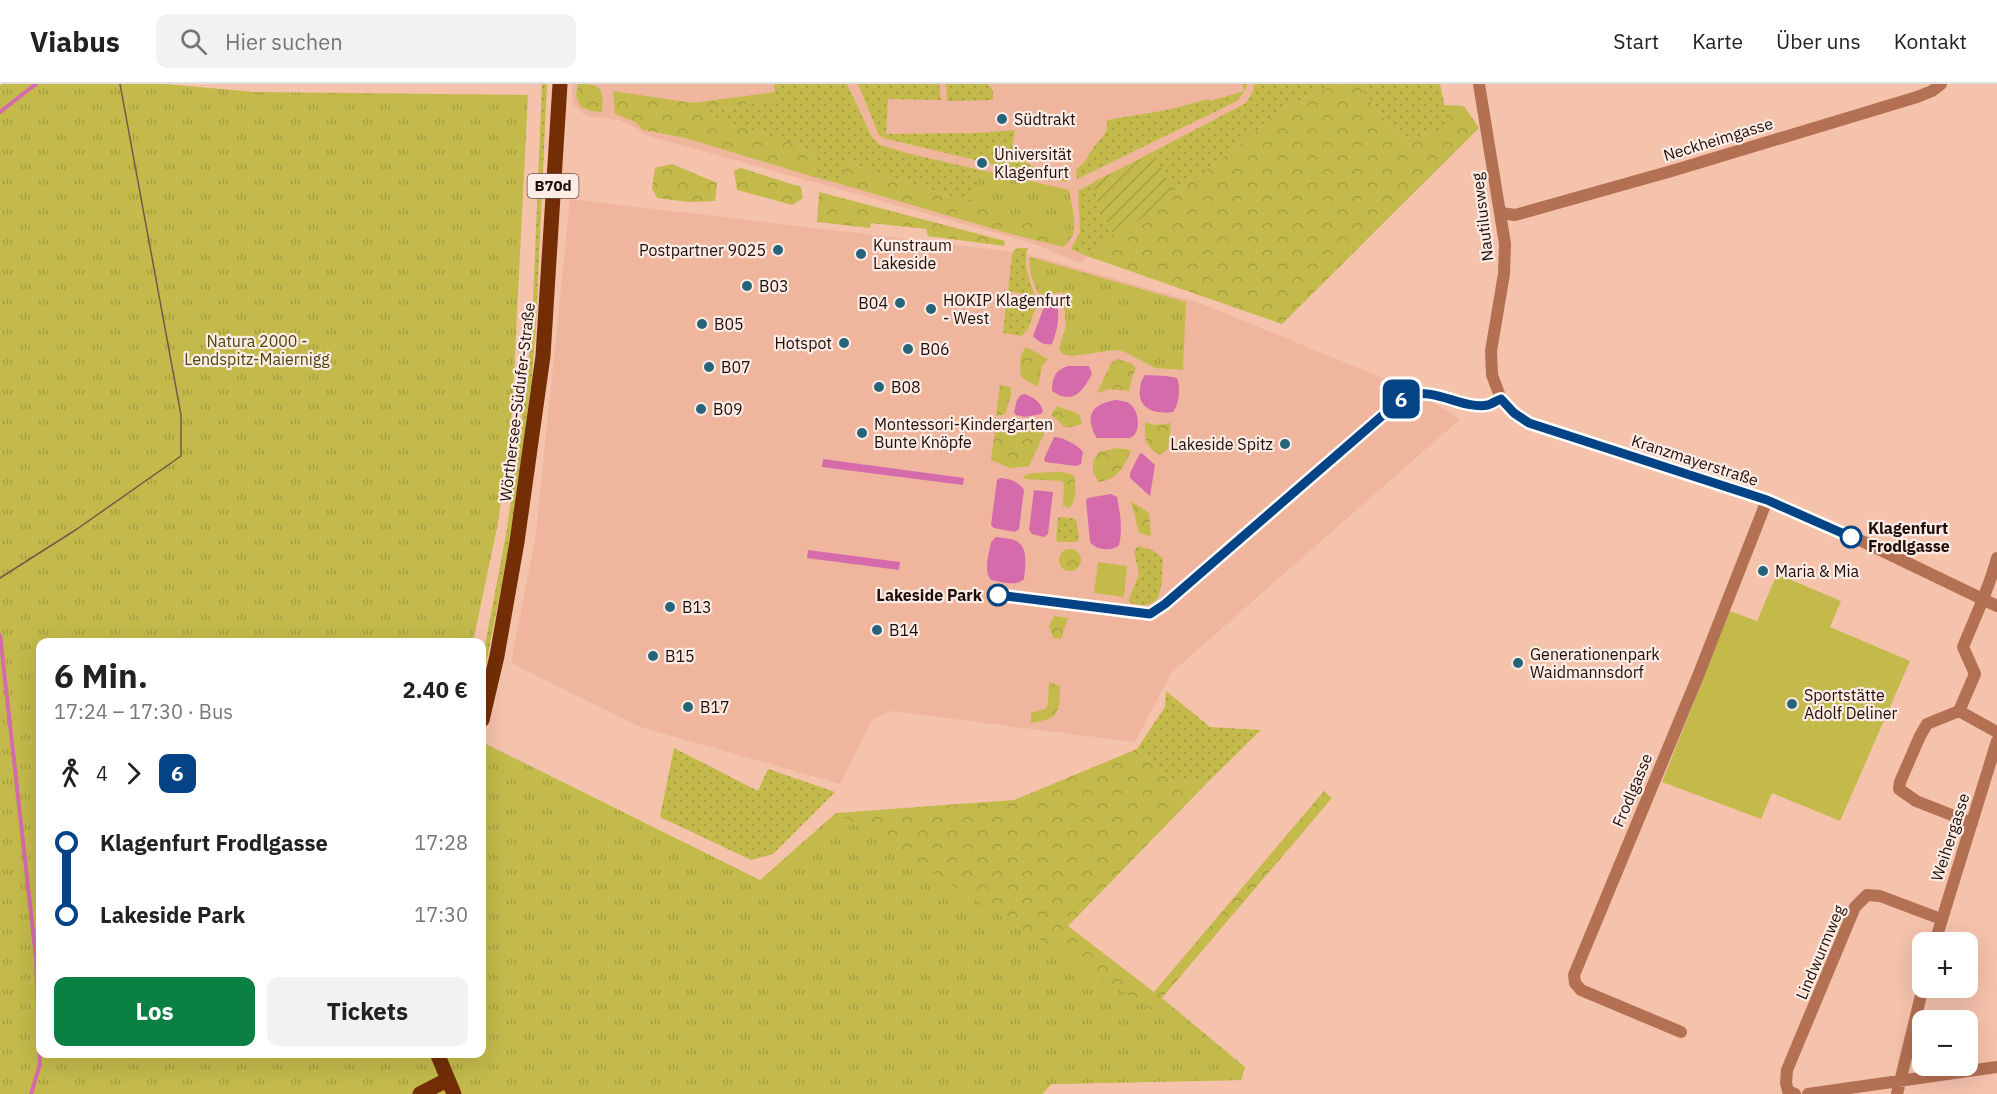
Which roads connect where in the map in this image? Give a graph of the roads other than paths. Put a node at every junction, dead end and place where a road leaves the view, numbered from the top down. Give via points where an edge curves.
1 (560, 84) edge
2 (1479, 84) edge
3 (1941, 84) edge
4 (1501, 213) junction
5 (1494, 381) joint
6 (1767, 500) junction
7 (1997, 558) edge
8 (1982, 600) junction
9 (1997, 606) edge
10 (486, 702) edge
11 (1959, 711) junction
12 (1997, 732) edge
13 (1997, 741) edge
14 (1972, 823) junction
15 (1941, 919) junction
16 (1938, 932) edge
17 (1920, 998) edge
18 (1681, 1032) dead end
19 (439, 1058) edge
20 (1997, 1067) edge
21 (450, 1087) edge
22 (1898, 1088) edge
23 (420, 1094) edge
24 (1795, 1094) edge
25 (1808, 1094) edge

1 - 10 main road, Wörthersee-Südufer-Straße / B70d via 543,356 520,522
2 - 4 street, Nautilusweg
3 - 4 street, Neckheimgasse via 1917,97 1675,170 1515,215
4 - 5 street, Nautilusweg via 1504,274 1491,351
5 - 6 street, Kranzmayerstraße via 1501,399 1529,423
6 - 8 street, Kranzmayerstraße
6 - 18 street, Frodlgasse via 1574,975 1581,990
7 - 8 street
8 - 9 street, Kranzmayerstraße
8 - 11 street via 1963,647 1975,675
11 - 12 street
11 - 14 street via 1927,724 1899,789 1916,801
13 - 14 street, Weihergasse
14 - 15 street, Weihergasse
15 - 16 street, Weihergasse
15 - 24 street, Lindwurmweg via 1880,896 1867,895 1855,907 1787,1070 1788,1091
17 - 22 street
19 - 21 main road
20 - 22 street
21 - 23 main road
22 - 25 street

